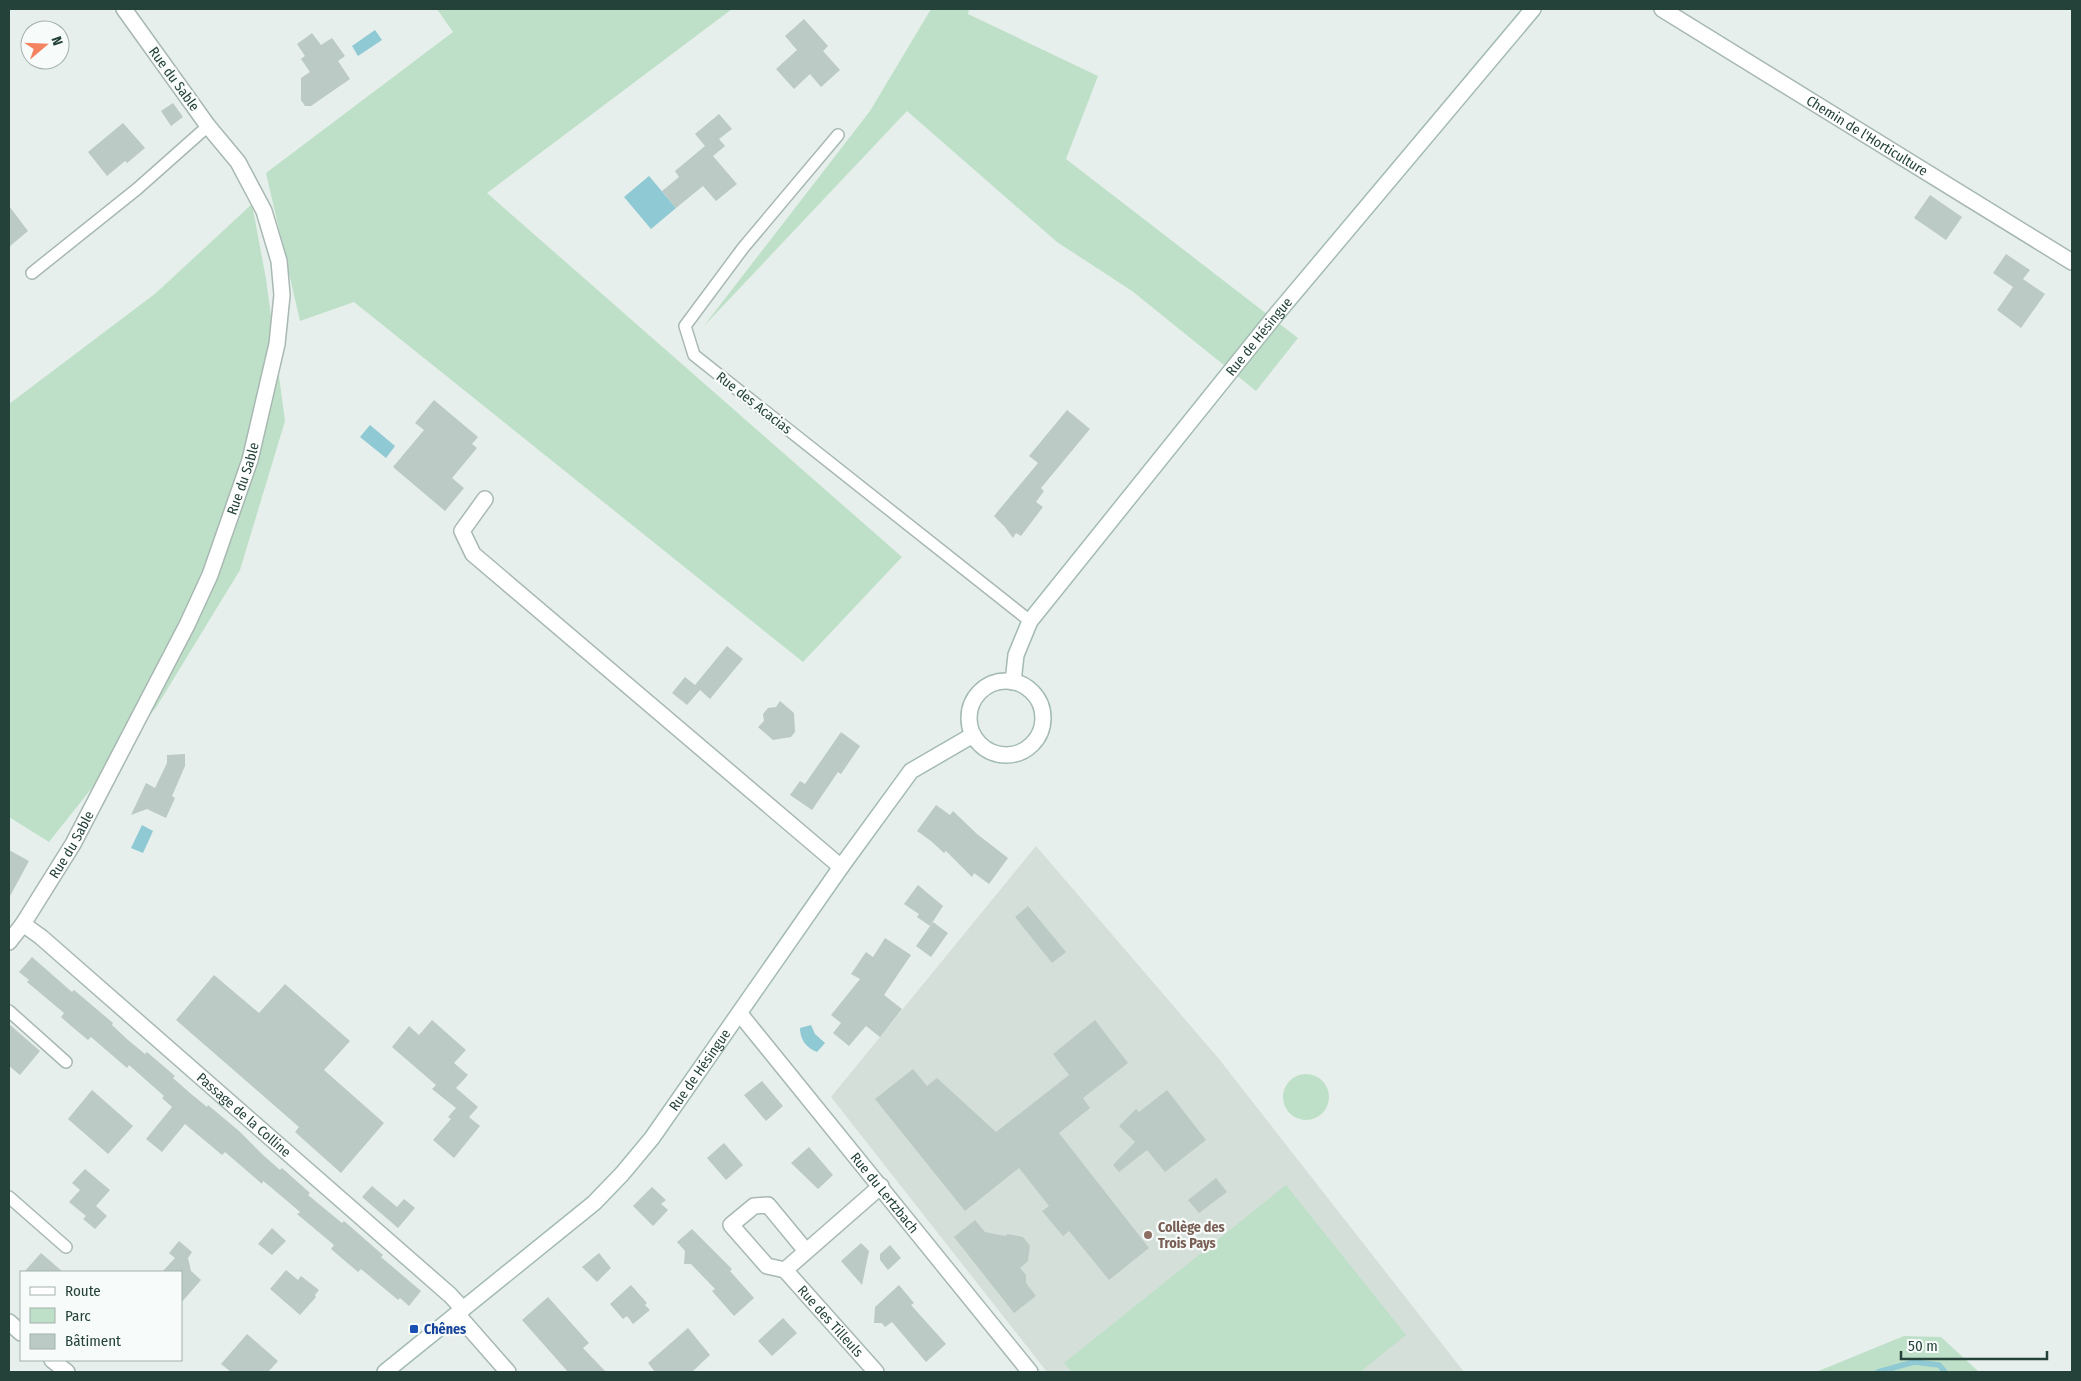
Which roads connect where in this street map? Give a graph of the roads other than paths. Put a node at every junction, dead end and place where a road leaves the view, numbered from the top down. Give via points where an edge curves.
1 (124, 9) edge
2 (1533, 9) edge
3 (1662, 9) edge
4 (208, 126) junction
5 (838, 135) dead end
6 (2072, 262) edge
7 (32, 273) dead end
8 (485, 499) dead end
9 (1030, 621) junction
10 (1013, 682) junction
11 (973, 735) junction
12 (841, 866) junction
13 (23, 924) junction
14 (9, 942) edge
15 (9, 1011) edge
16 (740, 1014) junction
17 (66, 1062) dead end
18 (881, 1186) junction
19 (9, 1197) edge
20 (66, 1247) dead end
21 (806, 1251) junction
22 (784, 1270) junction
23 (460, 1312) junction
24 (9, 1322) edge
25 (20, 1332) edge
26 (53, 1361) edge
27 (67, 1372) edge
28 (385, 1372) edge
29 (508, 1372) edge
30 (876, 1372) edge
31 (1030, 1372) edge

1 - 4 street, Rue du Sable
2 - 9 street, Rue de Hésingue via 1275,316
3 - 6 street, Chemin de l'Horticulture
4 - 7 lane via 138,190
4 - 13 street, Rue du Sable via 238,162 256,196 279,261 282,296 277,344 264,406 250,460 210,575 195,608 73,844
5 - 9 lane, Rue des Acacias via 743,248 685,326 694,355
8 - 12 street via 462,531 473,554
9 - 10 street, Rue de Hésingue via 1016,654
10 - 11 street via 1001,681 990,685 974,701 970,712
10 - 11 street via 1026,686 1041,706 1041,732 1029,748 1011,755 996,754 983,747
11 - 12 street, Rue de Hésingue via 911,771
12 - 16 street, Rue de Hésingue
13 - 14 street, Rue du Sable
13 - 23 street, Passage de la Colline via 442,1289
15 - 17 lane
16 - 18 street, Rue du Lertzbach
16 - 23 street, Rue de Hésingue via 652,1138 622,1174 594,1203
18 - 21 street
18 - 31 street, Rue du Lertzbach
19 - 20 lane
21 - 22 street
21 - 22 street, Rue des Tilleuls via 768,1205 754,1206 731,1225 767,1266
22 - 30 street, Rue des Tilleuls
23 - 28 street, Rue de Hésingue
23 - 29 street, Passage de la Colline
24 - 25 street
26 - 27 street

